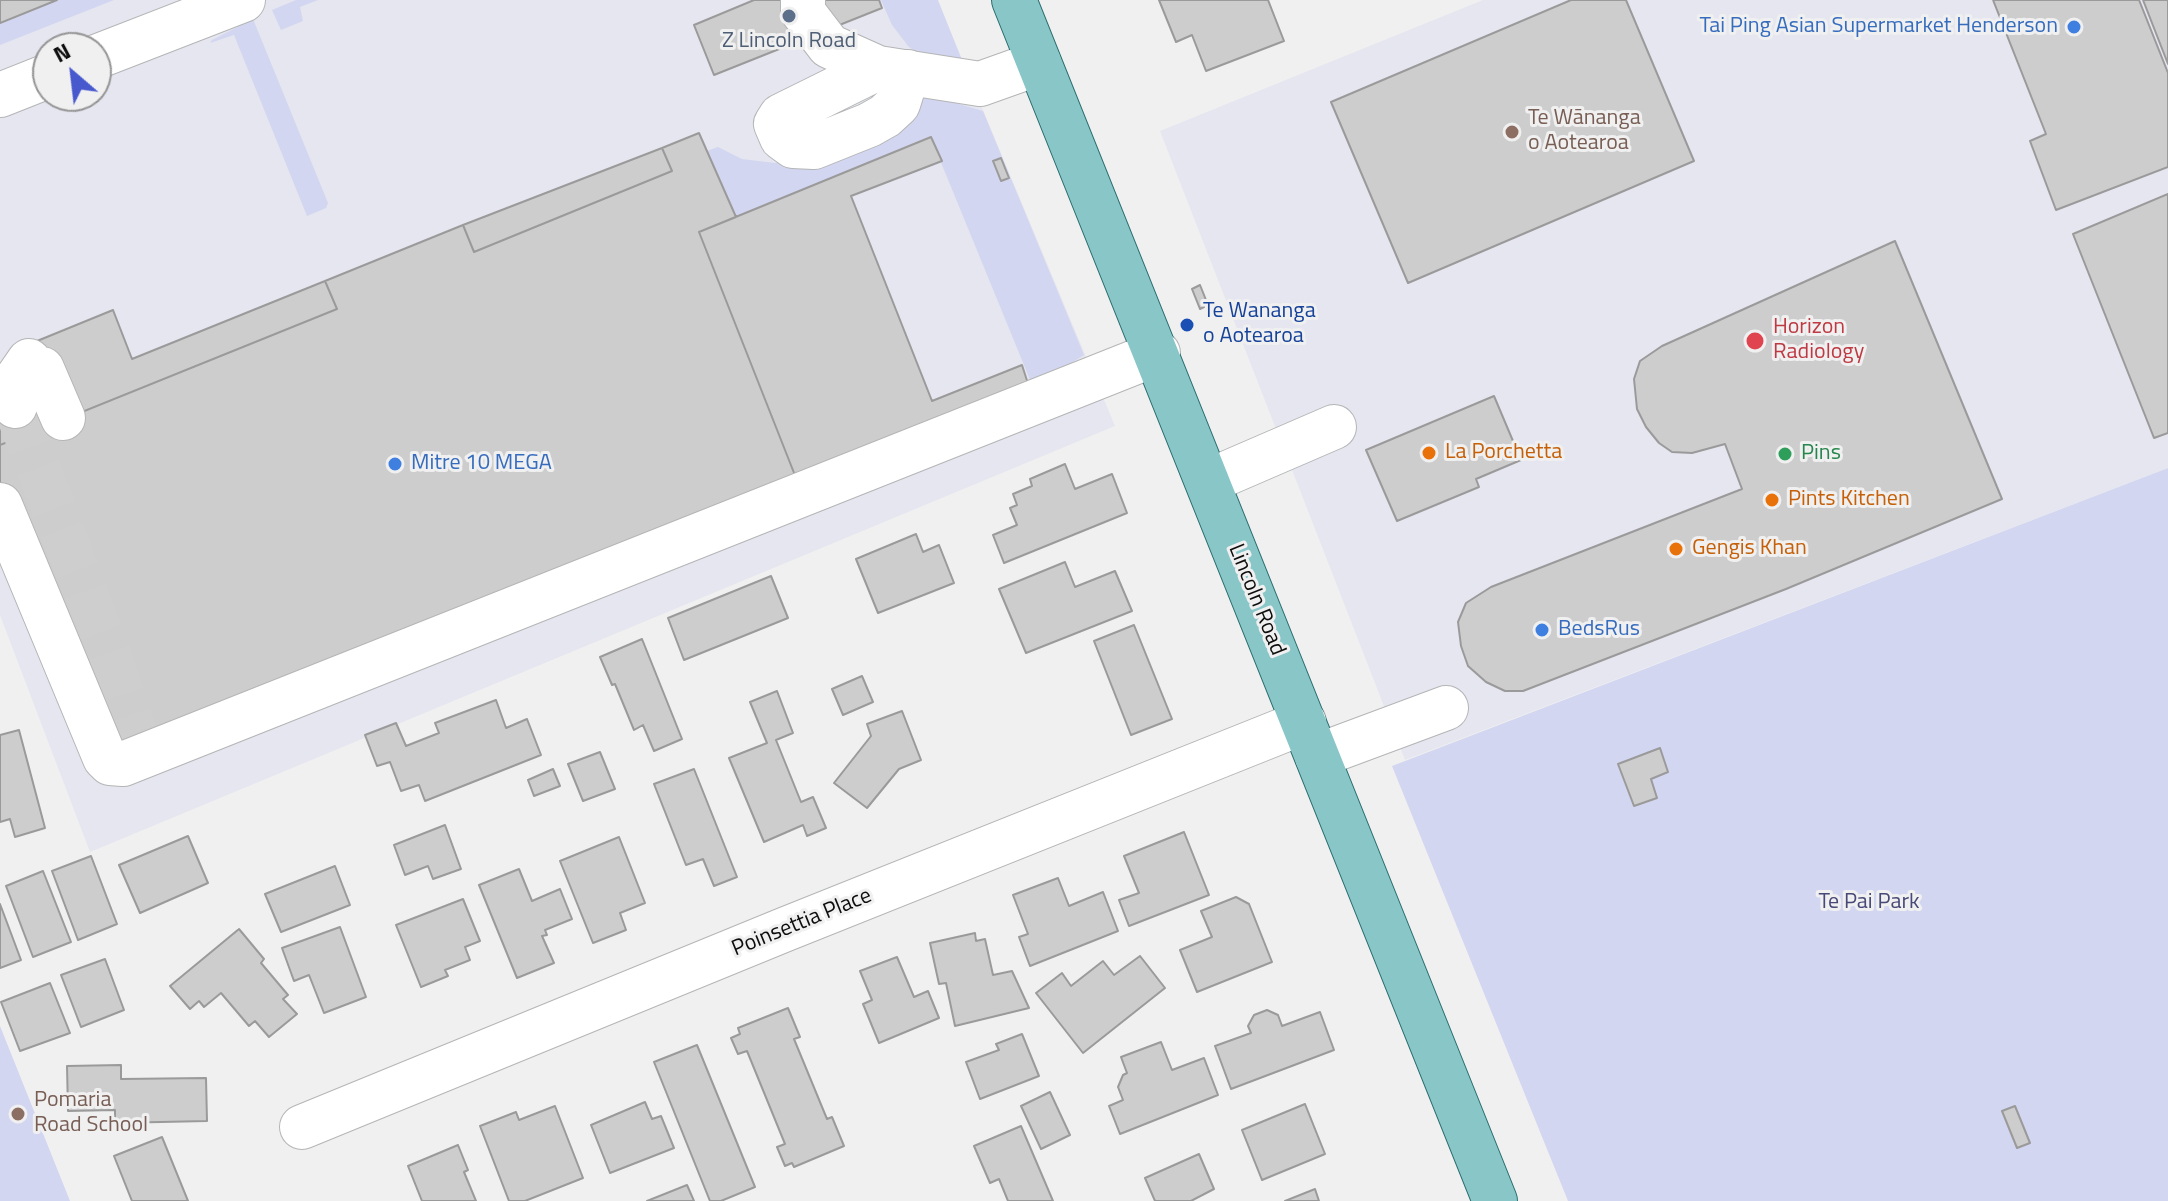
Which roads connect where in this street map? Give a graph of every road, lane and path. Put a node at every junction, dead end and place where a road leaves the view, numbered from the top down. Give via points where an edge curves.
1 (243, 0) edge
2 (803, 0) edge
3 (1014, 0) edge
4 (112, 51) edge
5 (1039, 63) junction
6 (32, 82) edge
7 (0, 95) edge
8 (1158, 353) junction
9 (15, 406) tunnel mouth
10 (63, 418) tunnel mouth
11 (1334, 427) dead end
12 (1209, 481) junction
13 (0, 505) edge
14 (1446, 708) dead end
15 (1311, 739) junction
16 (302, 1127) dead end
17 (1495, 1201) edge

1 - 4 street
2 - 5 street via 803,12 829,46 893,70 980,84
3 - 5 main road, Lincoln Road
5 - 8 main road, Lincoln Road
6 - 7 street
8 - 12 main road, Lincoln Road
8 - 13 street via 142,752 123,764 105,758
9 - 10 street via 13,384 36,365
11 - 12 street
12 - 15 main road, Lincoln Road
14 - 15 street, Poinsettia Place
15 - 16 street, Poinsettia Place via 786,929
15 - 17 main road, Lincoln Road

